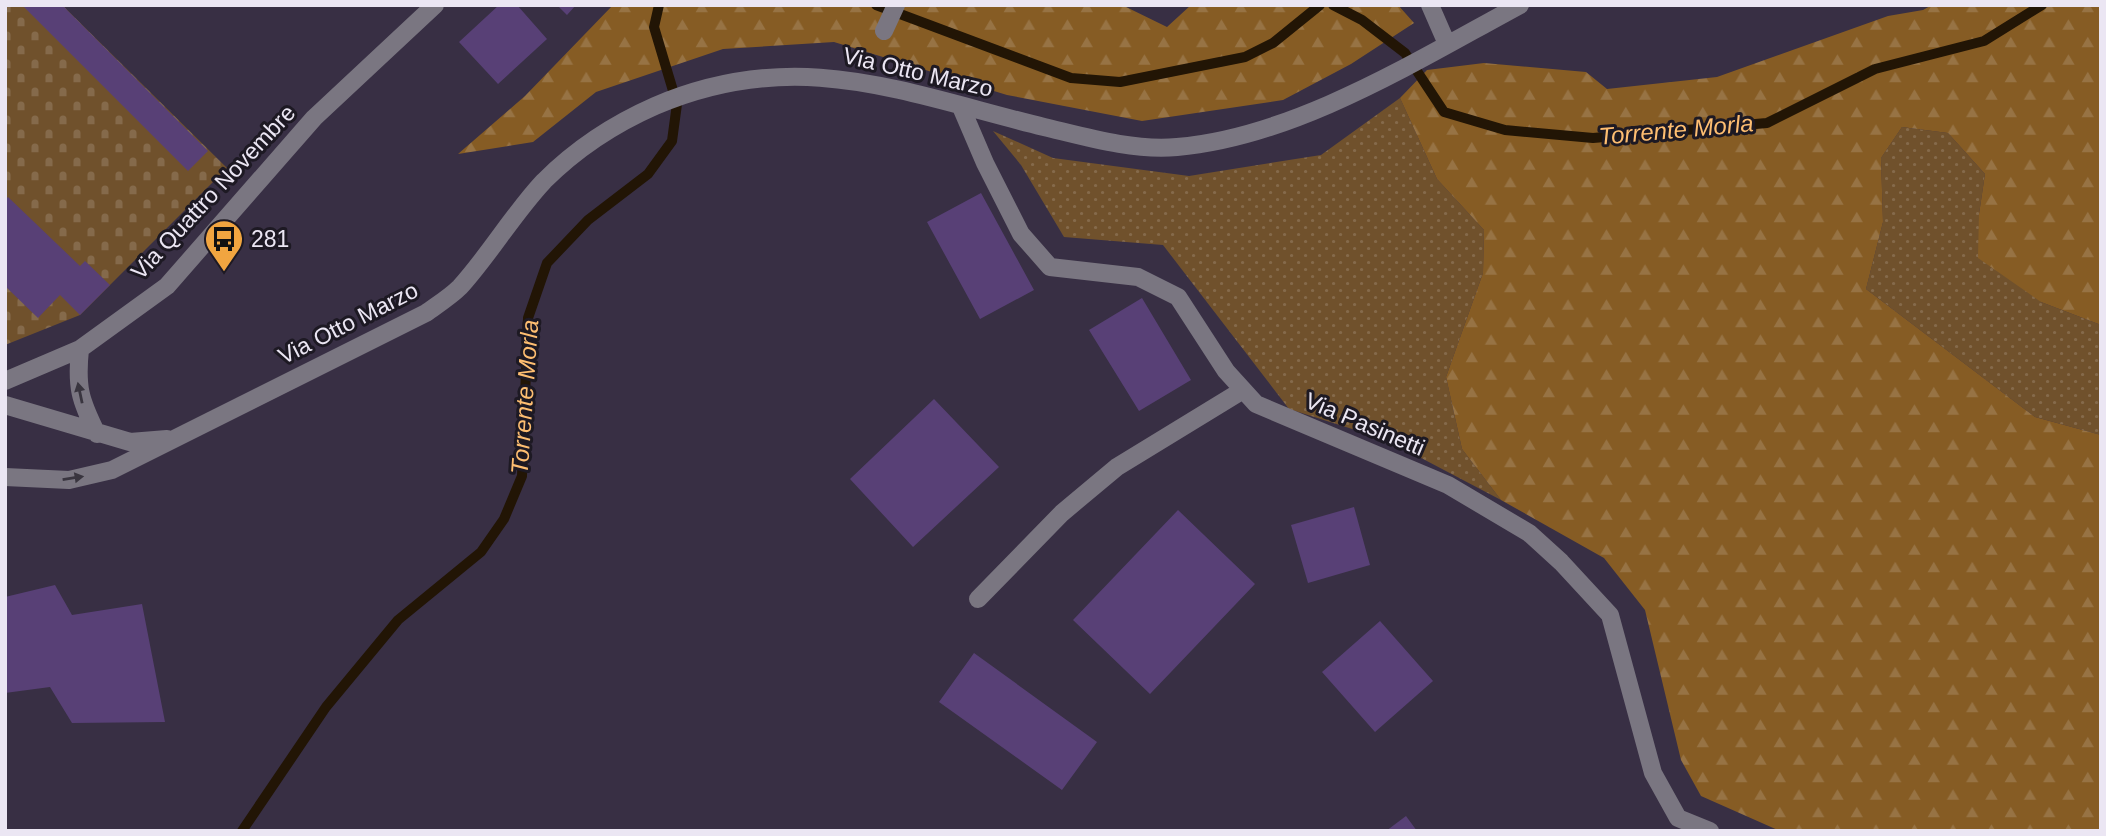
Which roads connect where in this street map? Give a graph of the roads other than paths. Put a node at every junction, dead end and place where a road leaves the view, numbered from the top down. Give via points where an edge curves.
1 (435, 5) edge
2 (896, 5) edge
3 (1430, 5) edge
4 (1520, 5) edge
5 (884, 31) dead end
6 (1444, 46) junction
7 (961, 107) junction
8 (80, 349) junction
9 (5, 381) edge
10 (1243, 390) junction
11 (5, 405) edge
12 (97, 434) junction
13 (178, 438) junction
14 (5, 477) edge
15 (978, 599) dead end
16 (1710, 831) edge

1 - 8 street, Via Quattro Novembre via 314,118 167,286
2 - 5 street
3 - 6 street
4 - 6 street, Via Otto Marzo
6 - 7 street, Via Otto Marzo via 1306,116 1247,136 1174,148 1102,141
7 - 10 street, Via Pasinetti via 1021,234 1050,267 1138,277 1178,297
7 - 13 street, Via Otto Marzo via 852,79 795,74 724,83 655,106 588,142 552,174 458,289 426,313
8 - 9 street, Via Quattro Novembre
12 -> 8 street via 80,400
10 - 15 street via 1117,467 1062,513
10 - 16 street, Via Pasinetti via 1256,404 1448,485 1512,521 1561,562 1610,615 1653,773 1678,818
11 - 12 street, Via Otto Marzo
12 - 13 street, Via Otto Marzo via 130,442
14 -> 13 street, Via Otto Marzo via 69,480 112,470

